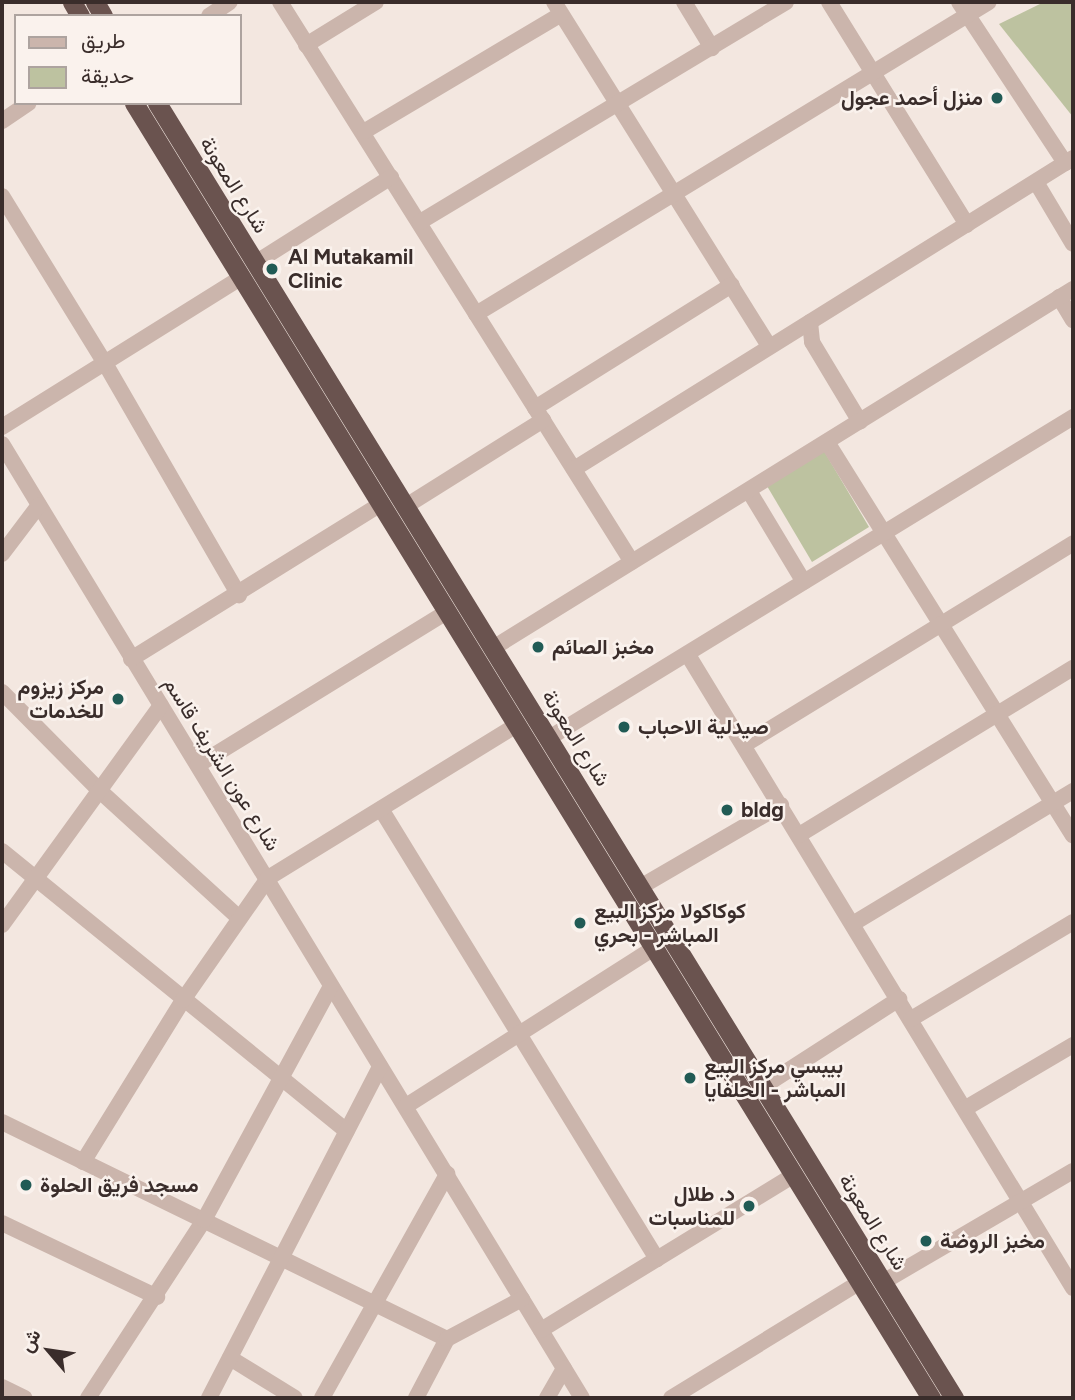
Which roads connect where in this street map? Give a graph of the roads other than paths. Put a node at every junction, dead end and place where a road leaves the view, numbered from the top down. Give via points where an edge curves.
1 (230, 2) edge
2 (279, 2) edge
3 (376, 2) edge
4 (684, 2) edge
5 (786, 2) edge
6 (828, 2) edge
7 (989, 2) edge
8 (557, 8) edge
9 (963, 8) edge
10 (212, 14) edge
11 (306, 45) junction
12 (712, 48) junction
13 (873, 73) junction
14 (619, 102) junction
15 (26, 105) edge
16 (135, 105) edge
17 (158, 105) edge
18 (2, 121) edge
19 (365, 131) junction
20 (1069, 160) edge
21 (391, 177) junction
22 (1036, 182) junction
23 (675, 192) junction
24 (2, 196) edge
25 (420, 222) junction
26 (967, 225) junction
27 (1073, 244) edge
28 (248, 270) junction
29 (732, 285) junction
30 (1066, 293) edge
31 (476, 314) junction
32 (1073, 320) edge
33 (810, 322) junction
34 (769, 346) junction
35 (106, 365) junction
36 (539, 414) junction
37 (1073, 417) edge
38 (860, 422) junction
39 (2, 427) edge
40 (827, 442) junction
41 (2, 444) edge
42 (574, 469) junction
43 (749, 491) junction
44 (381, 504) junction
45 (39, 505) junction
46 (405, 506) junction
47 (883, 533) junction
48 (1073, 543) edge
49 (2, 554) edge
50 (632, 562) junction
51 (804, 582) junction
52 (239, 594) junction
53 (447, 612) junction
54 (939, 627) junction
55 (493, 648) junction
56 (688, 655) junction
57 (131, 659) junction
58 (1073, 668) edge
59 (2, 692) edge
60 (161, 705) junction
61 (996, 715) junction
62 (517, 725) junction
63 (549, 738) junction
64 (744, 746) junction
65 (198, 765) junction
66 (100, 791) junction
67 (1073, 791) edge
68 (1054, 803) junction
69 (781, 805) junction
70 (381, 809) junction
71 (799, 835) junction
72 (1073, 836) edge
73 (2, 851) edge
74 (268, 878) junction
75 (36, 880) junction
76 (642, 886) junction
77 (239, 918) junction
78 (1073, 922) edge
79 (854, 923) junction
80 (2, 925) edge
81 (654, 948) junction
82 (331, 986) junction
83 (899, 999) junction
84 (183, 1000) junction
85 (911, 1019) junction
86 (519, 1034) junction
87 (1073, 1045) edge
88 (380, 1066) junction
89 (279, 1081) junction
90 (764, 1086) junction
91 (405, 1105) junction
92 (966, 1108) junction
93 (2, 1122) edge
94 (346, 1131) junction
95 (83, 1162) junction
96 (1073, 1171) edge
97 (447, 1174) junction
98 (794, 1175) junction
99 (1021, 1202) junction
100 (204, 1220) junction
101 (2, 1223) edge
102 (278, 1258) junction
103 (657, 1259) junction
104 (883, 1282) junction
105 (859, 1283) junction
106 (1073, 1288) edge
107 (157, 1297) junction
108 (522, 1299) junction
109 (375, 1300) junction
110 (541, 1330) junction
111 (447, 1339) junction
112 (230, 1358) junction
113 (564, 1368) junction
114 (2, 1387) edge
115 (926, 1396) edge
116 (25, 1398) edge
117 (88, 1398) edge
118 (209, 1398) edge
119 (295, 1398) edge
120 (322, 1398) edge
121 (416, 1398) edge
122 (547, 1398) edge
123 (582, 1398) edge
124 (671, 1398) edge
125 (954, 1398) edge

1 - 10 street
2 - 11 street
3 - 11 street
4 - 12 street
5 - 12 street
6 - 13 street
7 - 9 street
8 - 14 street
8 - 19 street
9 - 13 street
9 - 20 street
11 - 19 street
12 - 14 street
13 - 23 street
13 - 26 street
14 - 23 street
14 - 25 street
15 - 18 street
16 - 28 highway, شارع المعونة
17 - 28 highway, شارع المعونة
19 - 21 street
20 - 22 street
21 - 25 street
21 - 28 street
22 - 26 street
22 - 27 street
23 - 29 street
23 - 31 street
24 - 35 street
25 - 31 street
26 - 33 street
28 - 35 street
28 - 44 highway, شارع المعونة
28 - 46 highway, شارع المعونة
29 - 34 street
29 - 36 street
30 - 32 street
30 - 38 street
31 - 36 street
33 - 34 street
33 - 38 street via 812,342
34 - 42 street
35 - 39 street
35 - 52 street
36 - 42 street
36 - 46 street
37 - 47 street
38 - 40 street
40 - 43 street
40 - 47 street
41 - 45 street, شارع عون الشريف قاسم
42 - 50 street
43 - 50 street
43 - 51 street
44 - 52 street
44 - 53 highway, شارع المعونة
45 - 49 street
45 - 57 street, شارع عون الشريف قاسم
46 - 55 highway, شارع المعونة
47 - 51 street
47 - 54 street
48 - 54 street
50 - 55 street
51 - 56 street
52 - 57 street
53 - 62 highway, شارع المعونة
53 - 65 street
54 - 61 street
54 - 64 street
55 - 63 highway, شارع المعونة
56 - 63 street
56 - 64 street
57 - 60 street, شارع عون الشريف قاسم
58 - 61 street
59 - 66 street
60 - 65 street, شارع عون الشريف قاسم
60 - 66 street
61 - 68 street
61 - 71 street
62 - 70 street
62 - 81 highway, شارع المعونة
63 - 76 highway, شارع المعونة
64 - 69 street
65 - 74 street, شارع عون الشريف قاسم
66 - 75 street
66 - 77 street
67 - 68 street
68 - 72 street
68 - 79 street
69 - 71 street
69 - 76 street
70 - 74 street
70 - 86 street
71 - 79 street
73 - 75 street
74 - 77 street
74 - 82 street, شارع عون الشريف قاسم
75 - 80 street
75 - 84 street
76 - 90 highway, شارع المعونة
77 - 84 street
78 - 85 street
79 - 83 street
81 - 86 street
81 - 98 highway, شارع المعونة
82 - 88 street, شارع عون الشريف قاسم
82 - 89 street
83 - 85 street
83 - 90 street
84 - 89 street
84 - 95 street
85 - 92 street
86 - 91 street
86 - 103 street
87 - 92 street
88 - 91 street, شارع عون الشريف قاسم
88 - 94 street
89 - 94 street
89 - 100 street
90 - 104 highway, شارع المعونة
91 - 97 street, شارع عون الشريف قاسم
92 - 99 street
93 - 95 street
94 - 102 street
95 - 100 street
96 - 99 street
97 - 108 street, شارع عون الشريف قاسم
97 - 109 street
98 - 103 street
98 - 105 highway, شارع المعونة
99 - 104 street
99 - 106 street
100 - 102 street
100 - 107 street
101 - 107 street
102 - 109 street
102 - 112 street
103 - 110 street
104 - 125 highway, شارع المعونة
105 - 115 highway, شارع المعونة
105 - 124 street
107 - 117 street
108 - 110 street, شارع عون الشريف قاسم
108 - 111 street
109 - 111 street
109 - 120 street
110 - 113 street, شارع عون الشريف قاسم
111 - 121 street
112 - 118 street
112 - 119 street
113 - 122 street
113 - 123 street, شارع عون الشريف قاسم
114 - 116 street

